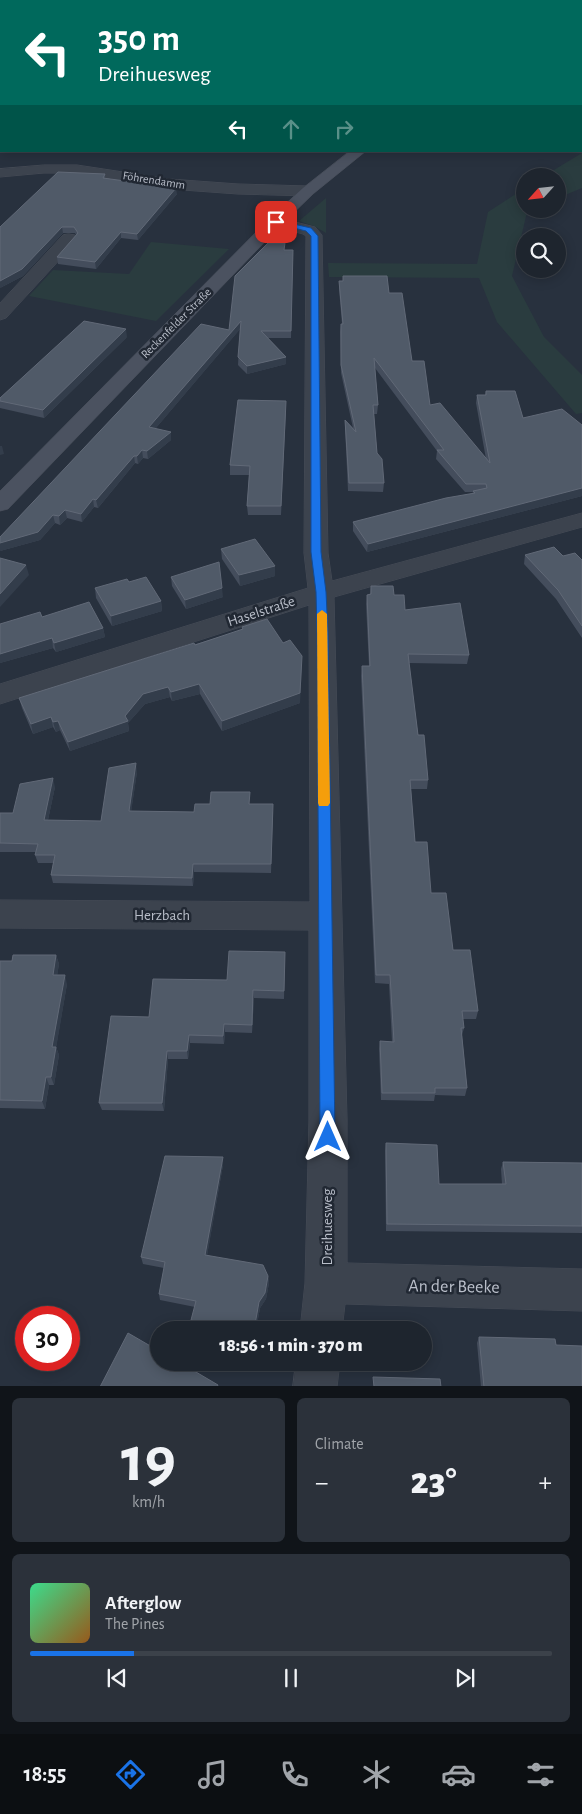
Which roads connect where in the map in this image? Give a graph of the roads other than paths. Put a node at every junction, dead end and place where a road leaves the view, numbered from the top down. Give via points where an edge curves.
1 (359, 152) edge
2 (0, 173) edge
3 (308, 191) junction
4 (276, 222) junction
5 (69, 240) edge
6 (0, 314) edge
7 (0, 504) edge
8 (579, 524) edge
9 (321, 592) junction
10 (0, 694) edge
11 (0, 914) edge
12 (324, 916) junction
13 (326, 1283) junction
14 (582, 1290) edge
15 (322, 1321) edge
16 (317, 1371) edge
17 (315, 1386) edge

1 - 3 street, Reckenfelder Straße
2 - 3 street, Föhrendamm via 77,169 169,184
3 - 4 street, Reckenfelder Straße
4 - 7 street, Reckenfelder Straße
4 - 9 street, Dreihuesweg via 309,230 314,236 316,552
5 - 6 street
8 - 9 street, Haselstraße
9 - 10 street, Haselstraße
9 - 12 street, Dreihuesweg
11 - 12 street, Herzbach
12 - 13 street, Dreihuesweg via 328,1119
13 - 14 street, An der Beeke
13 - 15 street, Dreihuesweg
16 - 17 street

